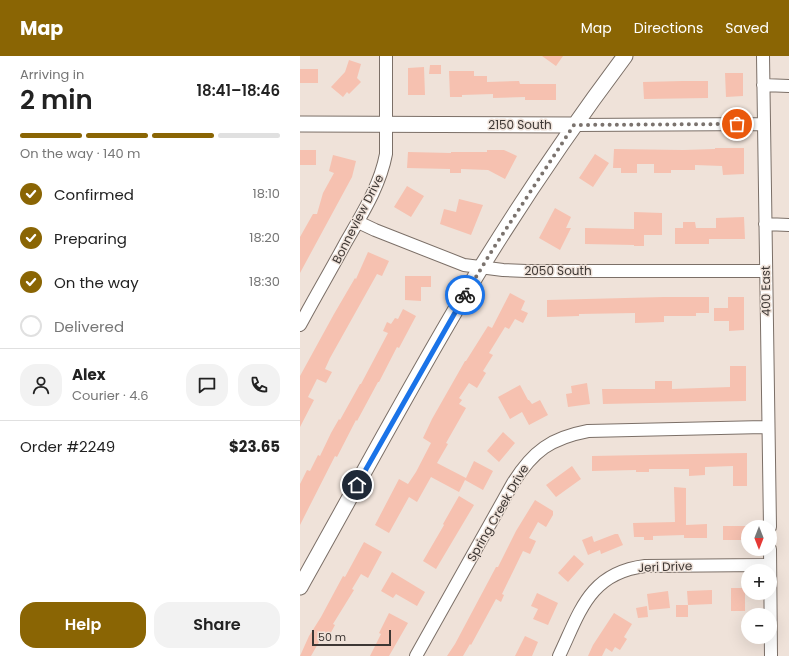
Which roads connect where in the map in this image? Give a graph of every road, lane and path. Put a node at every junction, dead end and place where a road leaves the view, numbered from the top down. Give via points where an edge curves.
1 (386, 56) edge
2 (624, 56) edge
3 (763, 56) edge
4 (763, 85) junction
5 (789, 86) edge
6 (300, 124) edge
7 (764, 124) junction
8 (386, 125) junction
9 (574, 125) junction
10 (358, 222) junction
11 (765, 224) junction
12 (789, 225) edge
13 (481, 268) junction
14 (766, 271) junction
15 (303, 311) edge
16 (300, 325) edge
17 (768, 427) junction
18 (770, 520) edge
19 (741, 565) edge
20 (300, 587) edge
21 (770, 600) edge
22 (416, 656) edge
23 (559, 656) edge
24 (771, 656) edge

1 - 8 street, Bonneview Drive
2 - 9 street
3 - 4 street, 400 East
4 - 5 street
4 - 7 street, 400 East
6 - 8 street, 2150 South
7 - 9 street, 2150 South
7 - 11 street, 400 East
8 - 9 street, 2150 South
8 - 10 street, Bonneview Drive via 383,169
9 - 13 street
10 - 13 street, 2050 South via 464,265
10 - 15 street, Bonneview Drive
11 - 12 street
11 - 14 street, 400 East
13 - 14 street, 2050 South via 526,271
13 - 20 street
14 - 17 street, 400 East
15 - 16 street, Bonneview Drive
17 - 18 street, 400 East
17 - 22 street, Spring Creek Drive via 588,431 567,436 547,445 537,452 516,477
19 - 23 street, Jeri Drive via 645,566 614,575 598,586 587,598
21 - 24 street

